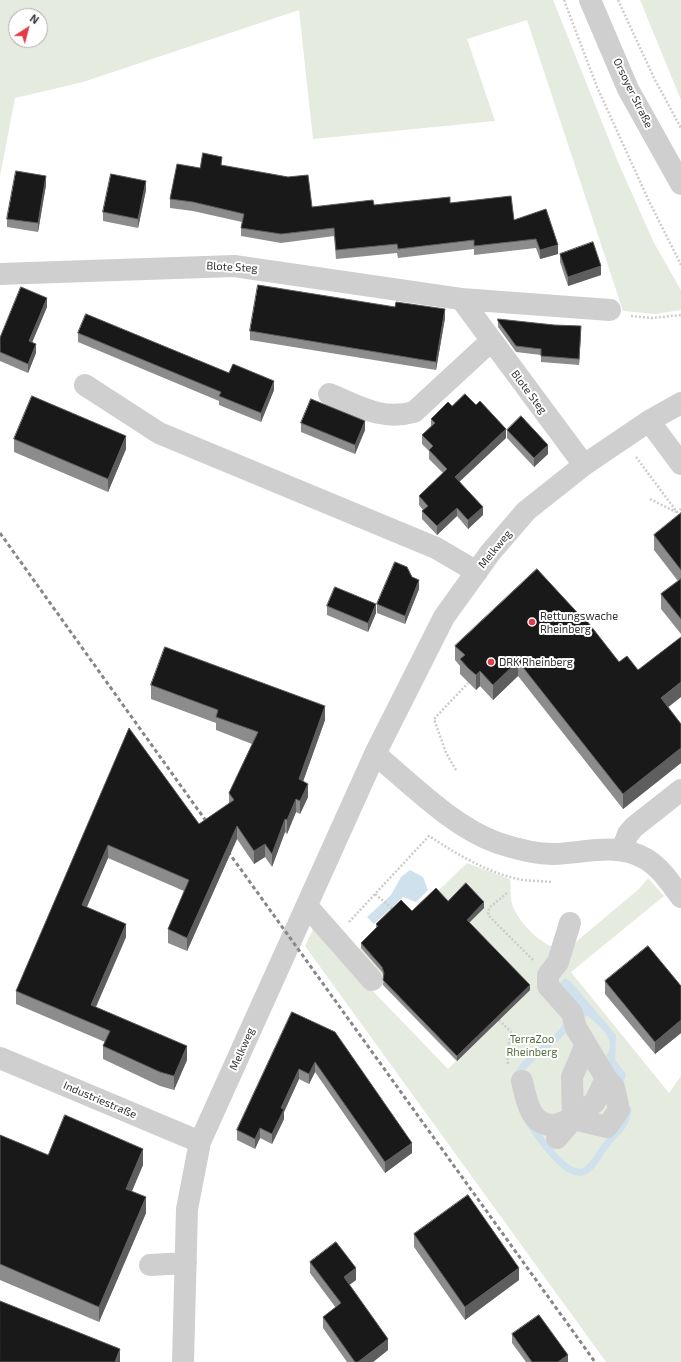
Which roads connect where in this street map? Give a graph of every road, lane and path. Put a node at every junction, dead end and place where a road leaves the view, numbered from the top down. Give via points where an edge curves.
1 (564, 0) edge
2 (590, 0) edge
3 (618, 0) edge
4 (681, 128) edge
5 (681, 184) edge
6 (681, 265) edge
7 (0, 274) edge
8 (461, 299) junction
9 (610, 310) joint
10 (681, 315) edge
11 (491, 341) junction
12 (85, 385) dead end
13 (329, 394) dead end
14 (681, 403) edge
15 (655, 430) junction
16 (681, 464) edge
17 (584, 465) junction
18 (650, 499) dead end
19 (681, 509) edge
20 (677, 512) junction
21 (477, 572) junction
22 (468, 682) edge
23 (376, 754) junction
24 (456, 770) dead end
25 (681, 790) edge
26 (622, 850) junction
27 (551, 882) dead end
28 (507, 893) dead end
29 (374, 894) junction
30 (681, 897) edge
31 (307, 906) junction
32 (395, 911) edge
33 (570, 923) dead end
34 (334, 937) junction
35 (548, 975) junction
36 (372, 980) dead end
37 (500, 1020) edge
38 (586, 1044) junction
39 (0, 1058) edge
40 (516, 1075) joint
41 (573, 1119) junction
42 (557, 1138) dead end
43 (200, 1142) junction
44 (186, 1263) junction
45 (150, 1265) dead end
46 (183, 1362) edge

1 - 6 path via 597,87
2 - 5 street, Orsoyer Straße via 628,89
3 - 4 path via 654,78
7 - 8 street, Blote Steg via 234,266
8 - 9 street, Blote Steg
8 - 11 street, Blote Steg
9 - 10 path via 623,315 652,318
11 - 13 street via 414,412 386,416
11 - 17 street, Blote Steg
12 - 21 street via 159,433 436,548
14 - 15 street, Melkweg
15 - 16 street
15 - 17 street, Melkweg
15 - 20 path via 634,455
17 - 21 street, Melkweg via 526,511
18 - 20 path
19 - 20 path
21 - 23 street, Melkweg via 444,617
22 - 24 path via 434,719 446,753
23 - 26 street via 446,813 496,842 520,850 553,854
23 - 31 street, Melkweg
25 - 26 street via 634,827 628,834
26 - 30 street via 648,860
27 - 29 path via 523,880 481,866 429,836
28 - 35 path via 489,908 488,914
29 - 32 path
29 - 34 path
31 - 34 street
31 - 43 street, Melkweg
33 - 35 street via 558,962
34 - 36 street
35 - 38 street via 548,986 572,1013 576,1028
37 - 40 path via 512,1032 507,1049
38 - 41 street via 572,1077
38 - 41 street via 614,1087 618,1110 607,1127
39 - 43 street, Industriestraße
40 - 41 street via 528,1109 541,1123 554,1125
41 - 42 street
43 - 44 street, Melkweg via 188,1209
44 - 45 street
44 - 46 street, Melkweg

